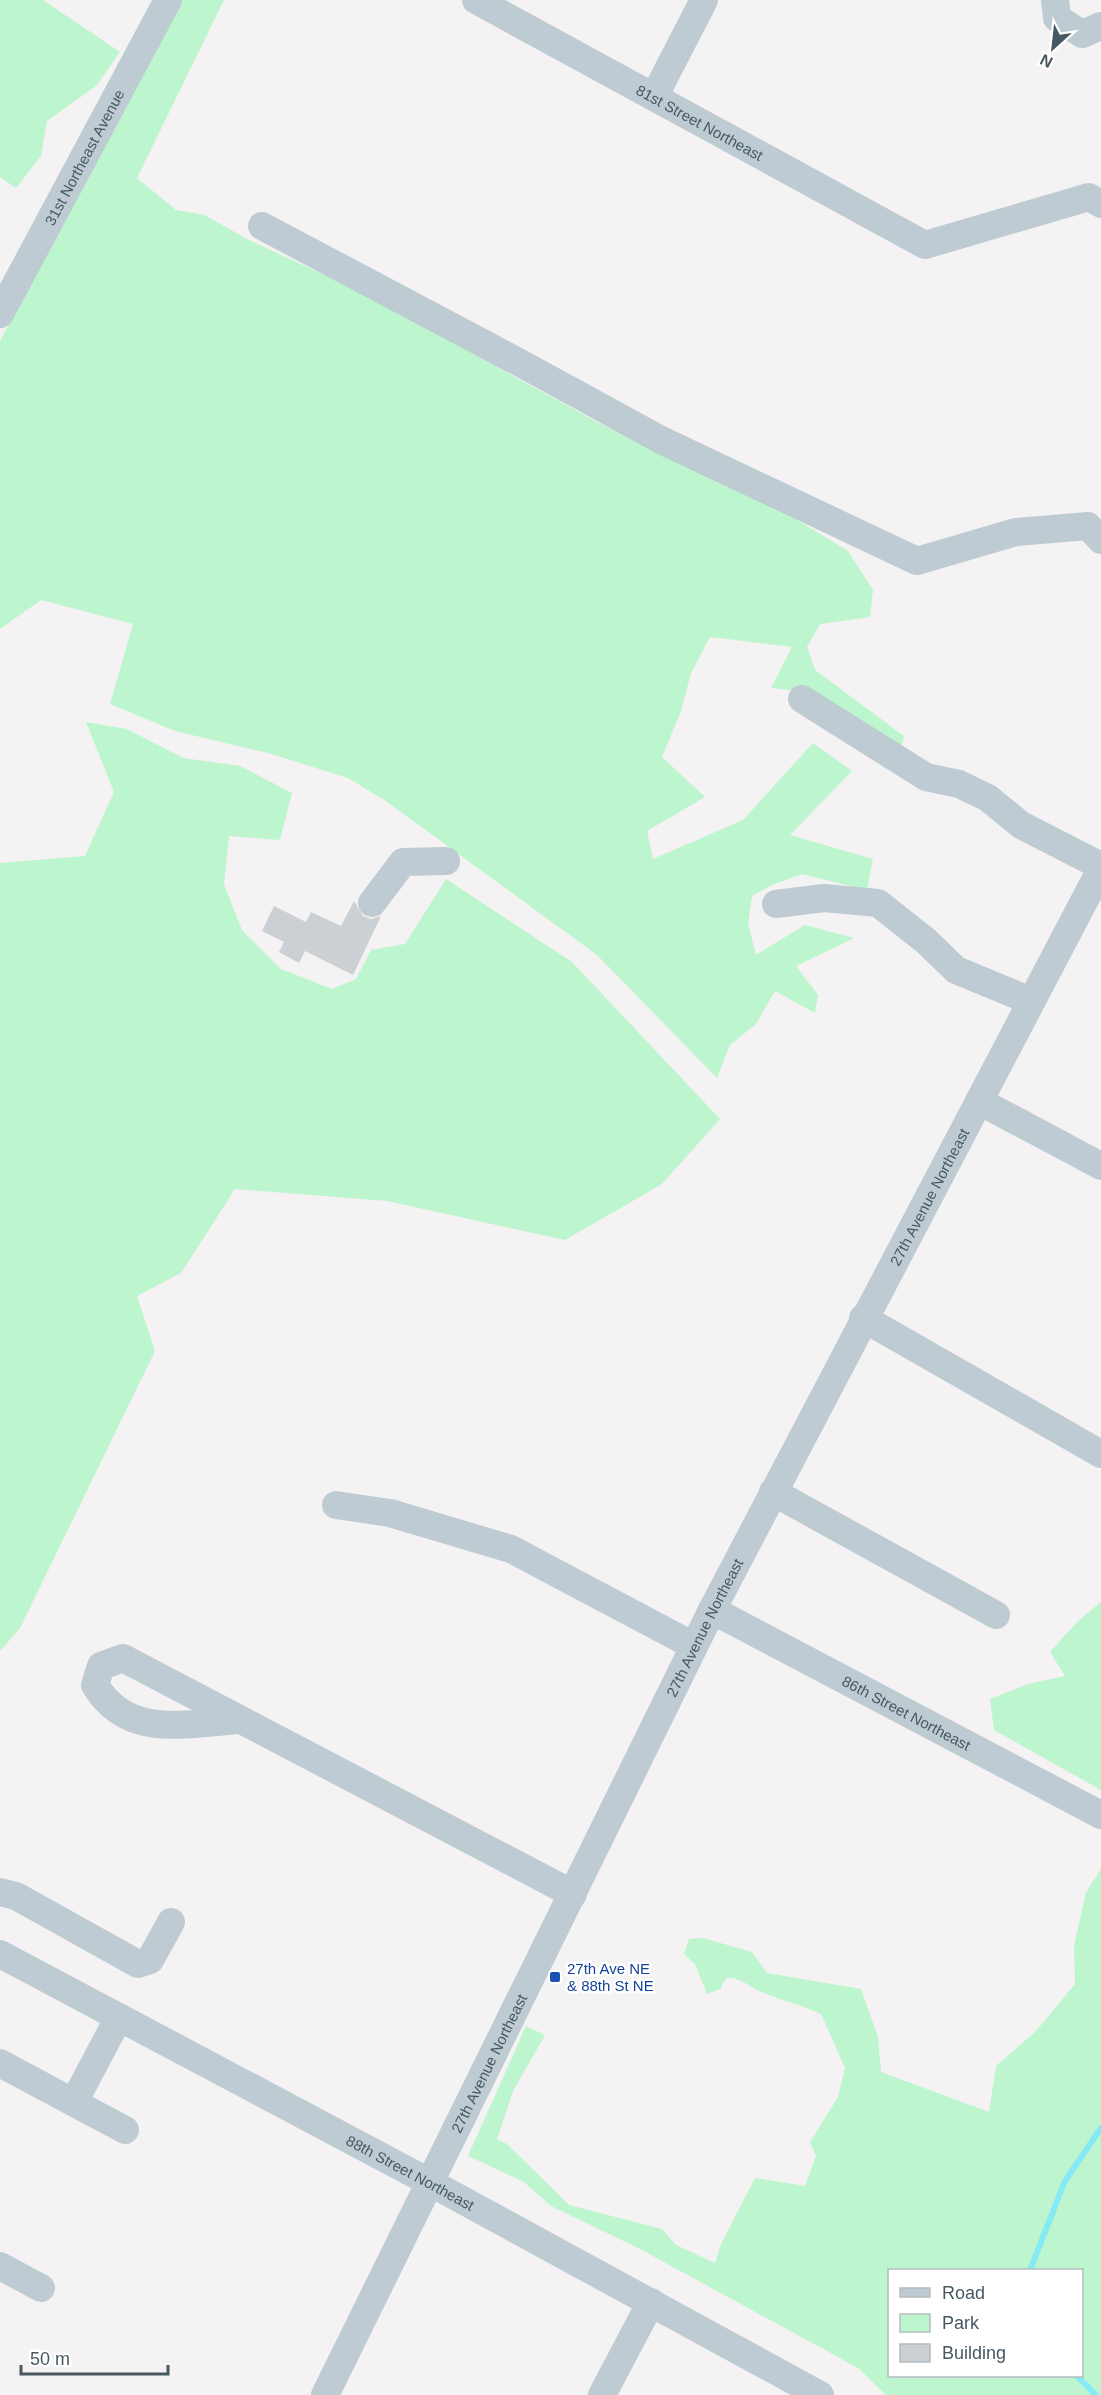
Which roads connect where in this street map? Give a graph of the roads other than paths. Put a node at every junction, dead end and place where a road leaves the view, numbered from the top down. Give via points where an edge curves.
1 (168, 0) edge
2 (476, 0) edge
3 (704, 0) edge
4 (1055, 0) edge
5 (1101, 26) edge
6 (654, 98) junction
7 (1101, 204) edge
8 (262, 226) dead end
9 (0, 314) edge
10 (1101, 540) edge
11 (802, 699) dead end
12 (446, 861) dead end
13 (1101, 867) edge
14 (372, 903) dead end
15 (776, 904) dead end
16 (1032, 1001) junction
17 (979, 1101) junction
18 (1101, 1166) edge
19 (863, 1318) junction
20 (1101, 1454) edge
21 (773, 1492) junction
22 (336, 1505) dead end
23 (712, 1610) junction
24 (996, 1615) dead end
25 (694, 1646) junction
26 (241, 1720) dead end
27 (1101, 1815) edge
28 (0, 1892) edge
29 (573, 1894) junction
30 (171, 1922) dead end
31 (0, 1954) edge
32 (119, 2017) junction
33 (0, 2063) edge
34 (74, 2102) junction
35 (125, 2130) dead end
36 (431, 2183) junction
37 (0, 2266) edge
38 (41, 2288) dead end
39 (651, 2302) junction
40 (606, 2387) edge
41 (817, 2394) edge
42 (325, 2395) edge

1 - 9 street, 31st Northeast Avenue
2 - 6 street, 81st Street Northeast
3 - 6 street
4 - 5 street via 1057,18 1082,34
6 - 7 street, 81st Street Northeast via 925,245 1089,197
8 - 10 street via 661,440 917,561 1016,532 1088,526
11 - 13 street via 926,777 959,784 988,798 1020,825
12 - 14 street via 403,862
13 - 16 street, 27th Avenue Northeast
15 - 16 street via 824,898 878,903 956,970
16 - 17 street, 27th Avenue Northeast
17 - 18 street
17 - 19 street, 27th Avenue Northeast
19 - 20 street
19 - 21 street, 27th Avenue Northeast
21 - 23 street, 27th Avenue Northeast
21 - 24 street
22 - 25 street via 390,1513 512,1549
23 - 25 street, 27th Avenue Northeast
23 - 27 street, 86th Street Northeast
25 - 29 street, 27th Avenue Northeast
26 - 29 street
28 - 30 street via 16,1896 138,1964 150,1960
29 - 36 street, 27th Avenue Northeast
31 - 32 street, 88th Street Northeast
32 - 34 street
32 - 36 street, 88th Street Northeast
33 - 34 street
34 - 35 street
36 - 39 street, 88th Street Northeast
36 - 42 street, 27th Avenue Northeast
37 - 38 street
39 - 40 street
39 - 41 street, 88th Street Northeast

